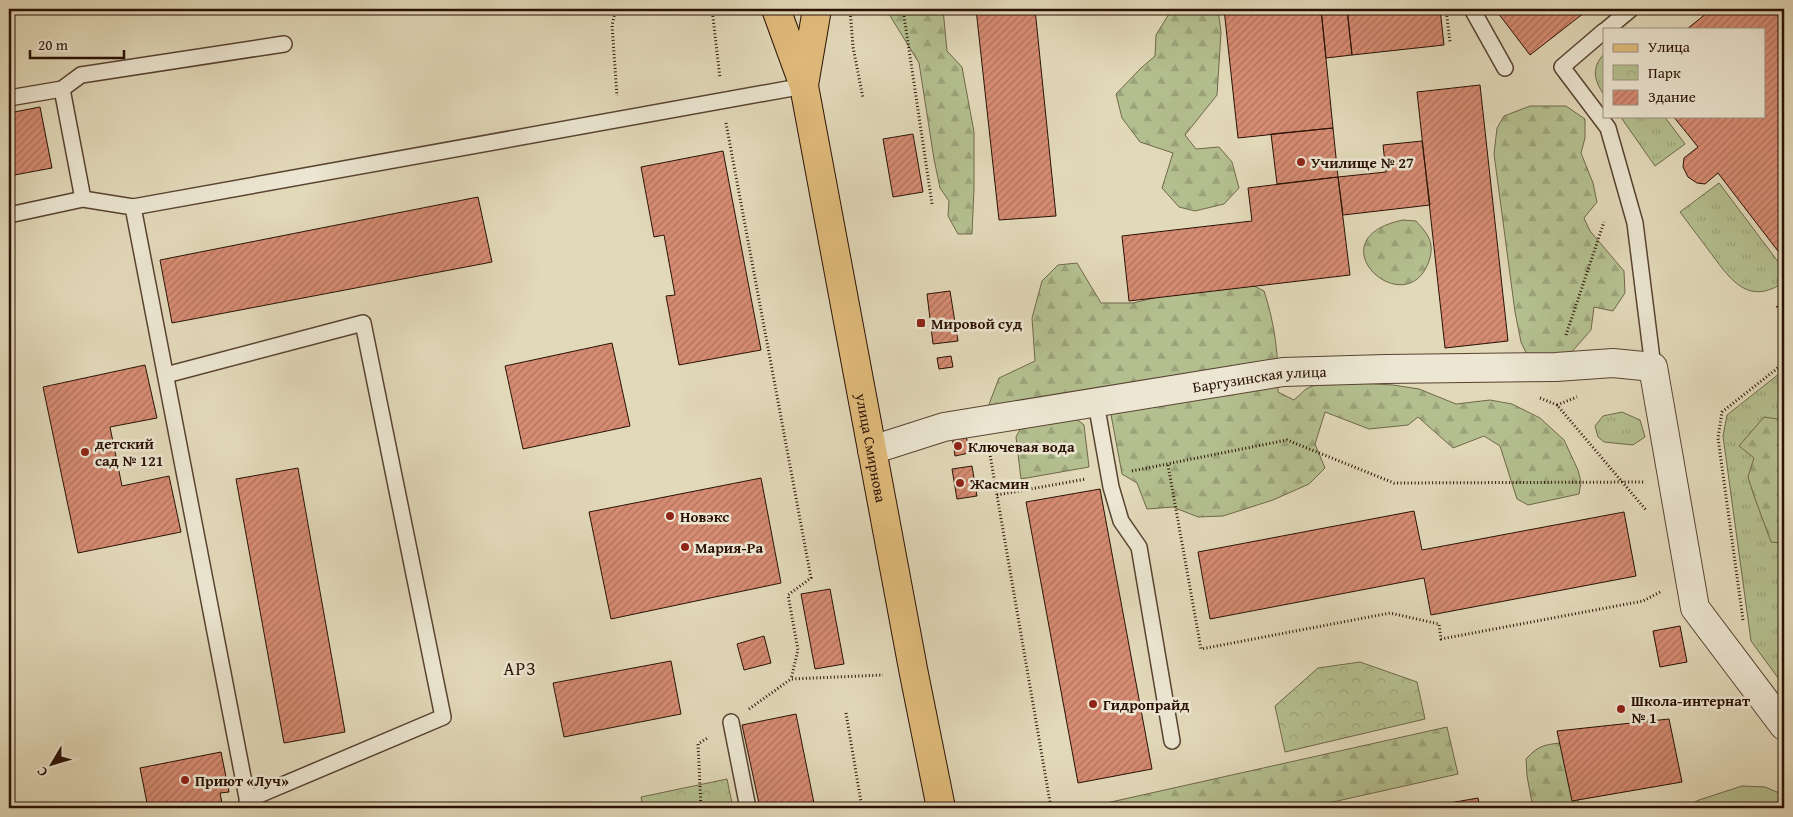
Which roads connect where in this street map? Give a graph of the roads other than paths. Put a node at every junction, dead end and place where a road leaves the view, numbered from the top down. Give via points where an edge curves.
1 (776, 9) edge
2 (817, 9) edge
3 (1472, 9) edge
4 (1631, 9) edge
5 (1608, 28) edge
6 (1603, 33) edge
7 (284, 44) dead end
8 (1505, 68) dead end
9 (804, 86) junction
10 (62, 89) junction
11 (9, 98) edge
12 (82, 199) junction
13 (133, 207) junction
14 (9, 215) edge
15 (1653, 368) junction
16 (166, 375) junction
17 (1096, 403) junction
18 (872, 450) junction
19 (730, 722) road end
20 (1784, 726) edge
21 (1172, 741) dead end
22 (248, 804) edge
23 (748, 808) edge
24 (941, 808) edge

1 - 9 main road, улица Смирнова
2 - 9 main road, улица Смирнова
3 - 8 lane
4 - 5 lane
6 - 15 lane via 1562,67 1608,128 1635,223
7 - 10 lane via 81,75
9 - 13 lane
9 - 18 main road, улица Смирнова
10 - 11 lane
10 - 12 lane
12 - 13 lane
12 - 14 lane
13 - 16 lane
15 - 17 street, Баргузинская улица via 1613,363 1282,372
15 - 20 street via 1695,608
16 - 22 lane
16 - 22 lane via 363,323 443,717
17 - 18 street, Баргузинская улица via 944,427
17 - 21 lane via 1121,521 1139,547
18 - 24 main road, улица Смирнова
19 - 23 lane

